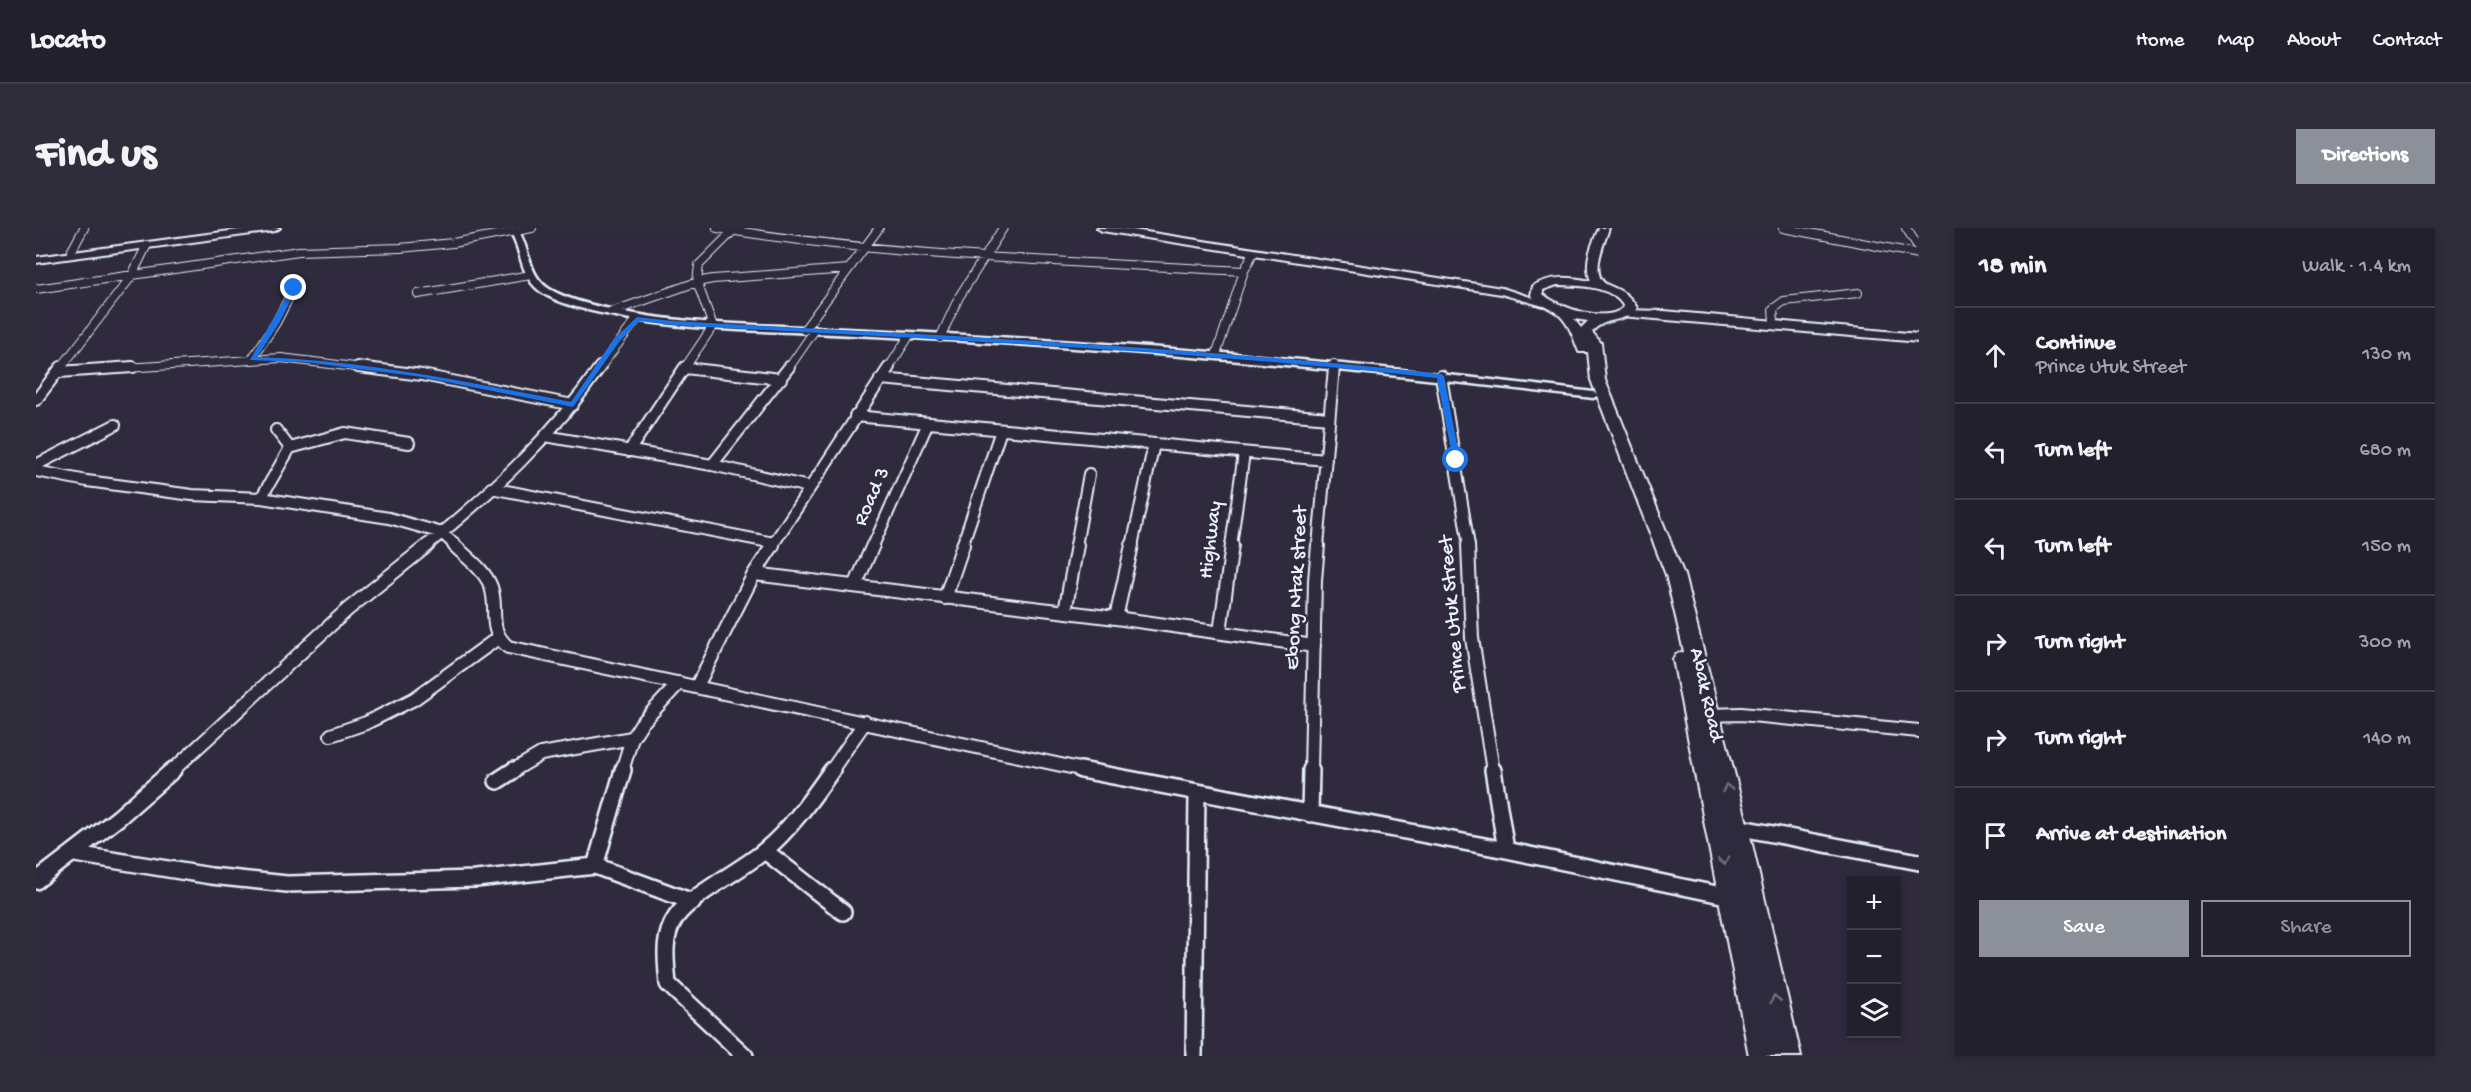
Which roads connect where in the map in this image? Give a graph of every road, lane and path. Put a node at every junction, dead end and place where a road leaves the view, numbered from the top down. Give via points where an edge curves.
1 (84, 228) edge
2 (247, 228) edge
3 (275, 228) edge
4 (532, 228) edge
5 (717, 228) edge
6 (879, 228) edge
7 (1004, 228) edge
8 (1102, 228) edge
9 (1128, 228) edge
10 (1595, 228) edge
11 (1604, 228) edge
12 (1783, 228) edge
13 (1906, 228) edge
14 (514, 230) edge
15 (732, 232) junction
16 (147, 245) junction
17 (863, 248) junction
18 (1919, 248) edge
19 (71, 252) junction
20 (1253, 253) junction
21 (1919, 254) edge
22 (983, 257) junction
23 (36, 258) edge
24 (848, 269) junction
25 (1244, 271) junction
26 (531, 275) junction
27 (131, 277) junction
28 (697, 282) junction
29 (1573, 282) junction
30 (1602, 287) junction
31 (294, 288) dead end
32 (36, 289) edge
33 (1537, 289) junction
34 (1858, 293) dead end
35 (418, 294) dead end
36 (1627, 300) junction
37 (1543, 303) junction
38 (611, 312) junction
39 (1563, 312) junction
40 (1625, 314) junction
41 (1600, 318) junction
42 (637, 319) junction
43 (1751, 321) junction
44 (1774, 321) junction
45 (713, 326) junction
46 (809, 331) junction
47 (1919, 333) edge
48 (909, 336) junction
49 (940, 338) junction
50 (1919, 338) edge
51 (1589, 342) junction
52 (1216, 355) junction
53 (252, 358) junction
54 (1334, 364) junction
55 (685, 368) junction
56 (58, 372) junction
57 (1441, 376) junction
58 (782, 379) junction
59 (880, 379) junction
60 (1593, 394) junction
61 (36, 400) edge
62 (573, 405) junction
63 (855, 416) junction
64 (1329, 418) junction
65 (928, 423) junction
66 (115, 425) dead end
67 (276, 430) dead end
68 (1001, 430) junction
69 (545, 436) junction
70 (409, 443) dead end
71 (1154, 444) junction
72 (290, 448) junction
73 (629, 451) junction
74 (1244, 453) junction
75 (1326, 460) junction
76 (36, 465) edge
77 (712, 465) junction
78 (36, 471) edge
79 (1089, 474) dead end
80 (809, 487) junction
81 (491, 488) junction
82 (261, 498) junction
83 (442, 533) junction
84 (774, 543) junction
85 (754, 574) junction
86 (855, 586) junction
87 (945, 598) junction
88 (1065, 612) junction
89 (1116, 618) junction
90 (1220, 633) junction
91 (498, 638) junction
92 (1314, 646) junction
93 (679, 683) junction
94 (697, 686) junction
95 (1709, 715) junction
96 (865, 722) junction
97 (1919, 731) edge
98 (331, 735) dead end
99 (632, 738) junction
100 (497, 781) dead end
101 (1197, 793) junction
102 (1310, 814) junction
103 (1736, 827) junction
104 (1506, 850) junction
105 (765, 851) junction
106 (75, 854) junction
107 (1919, 862) edge
108 (595, 866) junction
109 (36, 881) edge
110 (1731, 897) junction
111 (693, 902) junction
112 (843, 912) dead end
113 (745, 1056) edge
114 (1194, 1056) edge
115 (1763, 1056) edge
116 (1787, 1056) edge

1 - 19 street
2 - 19 main road
3 - 16 main road
4 - 14 street
5 - 15 street
6 - 17 street
7 - 22 street
8 - 20 main road
9 - 33 main road via 1446,279
10 - 29 highway
11 - 30 highway via 1592,268 1595,281
12 - 21 street
13 - 18 street
14 - 26 street via 522,242
14 - 27 street via 435,245 299,251
15 - 17 street
15 - 28 street via 699,265
16 - 23 main road
16 - 27 street
17 - 22 street
17 - 24 street
19 - 23 main road
20 - 25 street
20 - 37 main road via 1502,291
22 - 25 street
22 - 49 street
24 - 28 street
24 - 46 street
25 - 52 street
26 - 35 street
26 - 38 street via 535,283 548,291
27 - 32 street
27 - 56 street
28 - 38 street
28 - 45 street
29 - 30 highway
29 - 33 highway via 1545,284
30 - 36 highway
31 - 53 street
33 - 37 highway via 1536,295
34 - 44 street via 1784,301 1773,309
36 - 40 highway via 1631,308
36 - 43 main road
37 - 39 highway
38 - 42 street
39 - 41 highway
39 - 51 highway
40 - 41 highway
40 - 43 main road
41 - 51 highway via 1585,332
42 - 45 street
42 - 62 street via 617,340
43 - 44 main road
43 - 50 main road
44 - 47 main road
45 - 46 street
45 - 55 street
46 - 48 street
46 - 58 street
48 - 49 street
48 - 59 street
49 - 52 street
51 - 60 highway, Abak Road via 1584,364
51 - 95 highway, Abak Road via 1598,380 1675,575
52 - 54 street
53 - 56 street
53 - 62 street via 305,360 422,375
54 - 57 street
54 - 64 street, Ebong Ntak street
55 - 58 street
55 - 73 street
56 - 61 street
57 - 60 street
57 - 104 street, Prince Utuk Street via 1469,549 1472,638
58 - 77 street
59 - 63 street
59 - 64 street
60 -> 110 highway, Abak Road via 1651,538 1673,610
62 - 69 street
63 - 65 street
63 - 80 street
64 - 75 street, Ebong Ntak street
65 - 68 street
65 - 86 street, Road 3
66 - 76 street
67 - 72 street
68 - 71 street
68 - 87 street
69 - 73 street
69 - 81 street
70 - 72 street via 345,433
71 - 74 street
71 - 89 street
72 - 82 street
73 - 77 street
74 - 75 street
74 - 90 street, Highway
75 - 92 street, Ebong Ntak street via 1315,580
77 - 80 street
78 - 82 street via 192,495
79 - 88 street
80 - 84 street
81 - 83 street
81 - 84 street
82 - 83 street via 389,518
83 - 91 street via 483,573 491,587
83 - 106 street via 347,610 166,778
84 - 85 street
85 - 86 street
85 - 94 street
86 - 87 street
87 - 88 street
88 - 89 street
89 - 90 street
90 - 92 street
91 - 93 street via 508,647 524,652
91 - 98 street via 422,695
92 - 102 street, Ebong Ntak street
93 - 94 street
93 - 99 street
94 - 96 street
95 - 97 street via 1741,714
103 -> 95 highway, Abak Road
96 - 101 street
96 - 105 street via 810,801
99 - 100 street via 541,754
99 - 108 street
101 - 102 street
101 - 114 street
102 - 104 street
103 - 107 street
116 -> 103 highway, Abak Road
104 - 110 street
105 - 111 street
105 - 112 street
106 - 108 street via 287,884 476,879
106 - 109 street
108 - 111 street
110 - 115 highway, Abak Road
111 - 113 street via 676,917 665,944 668,984

